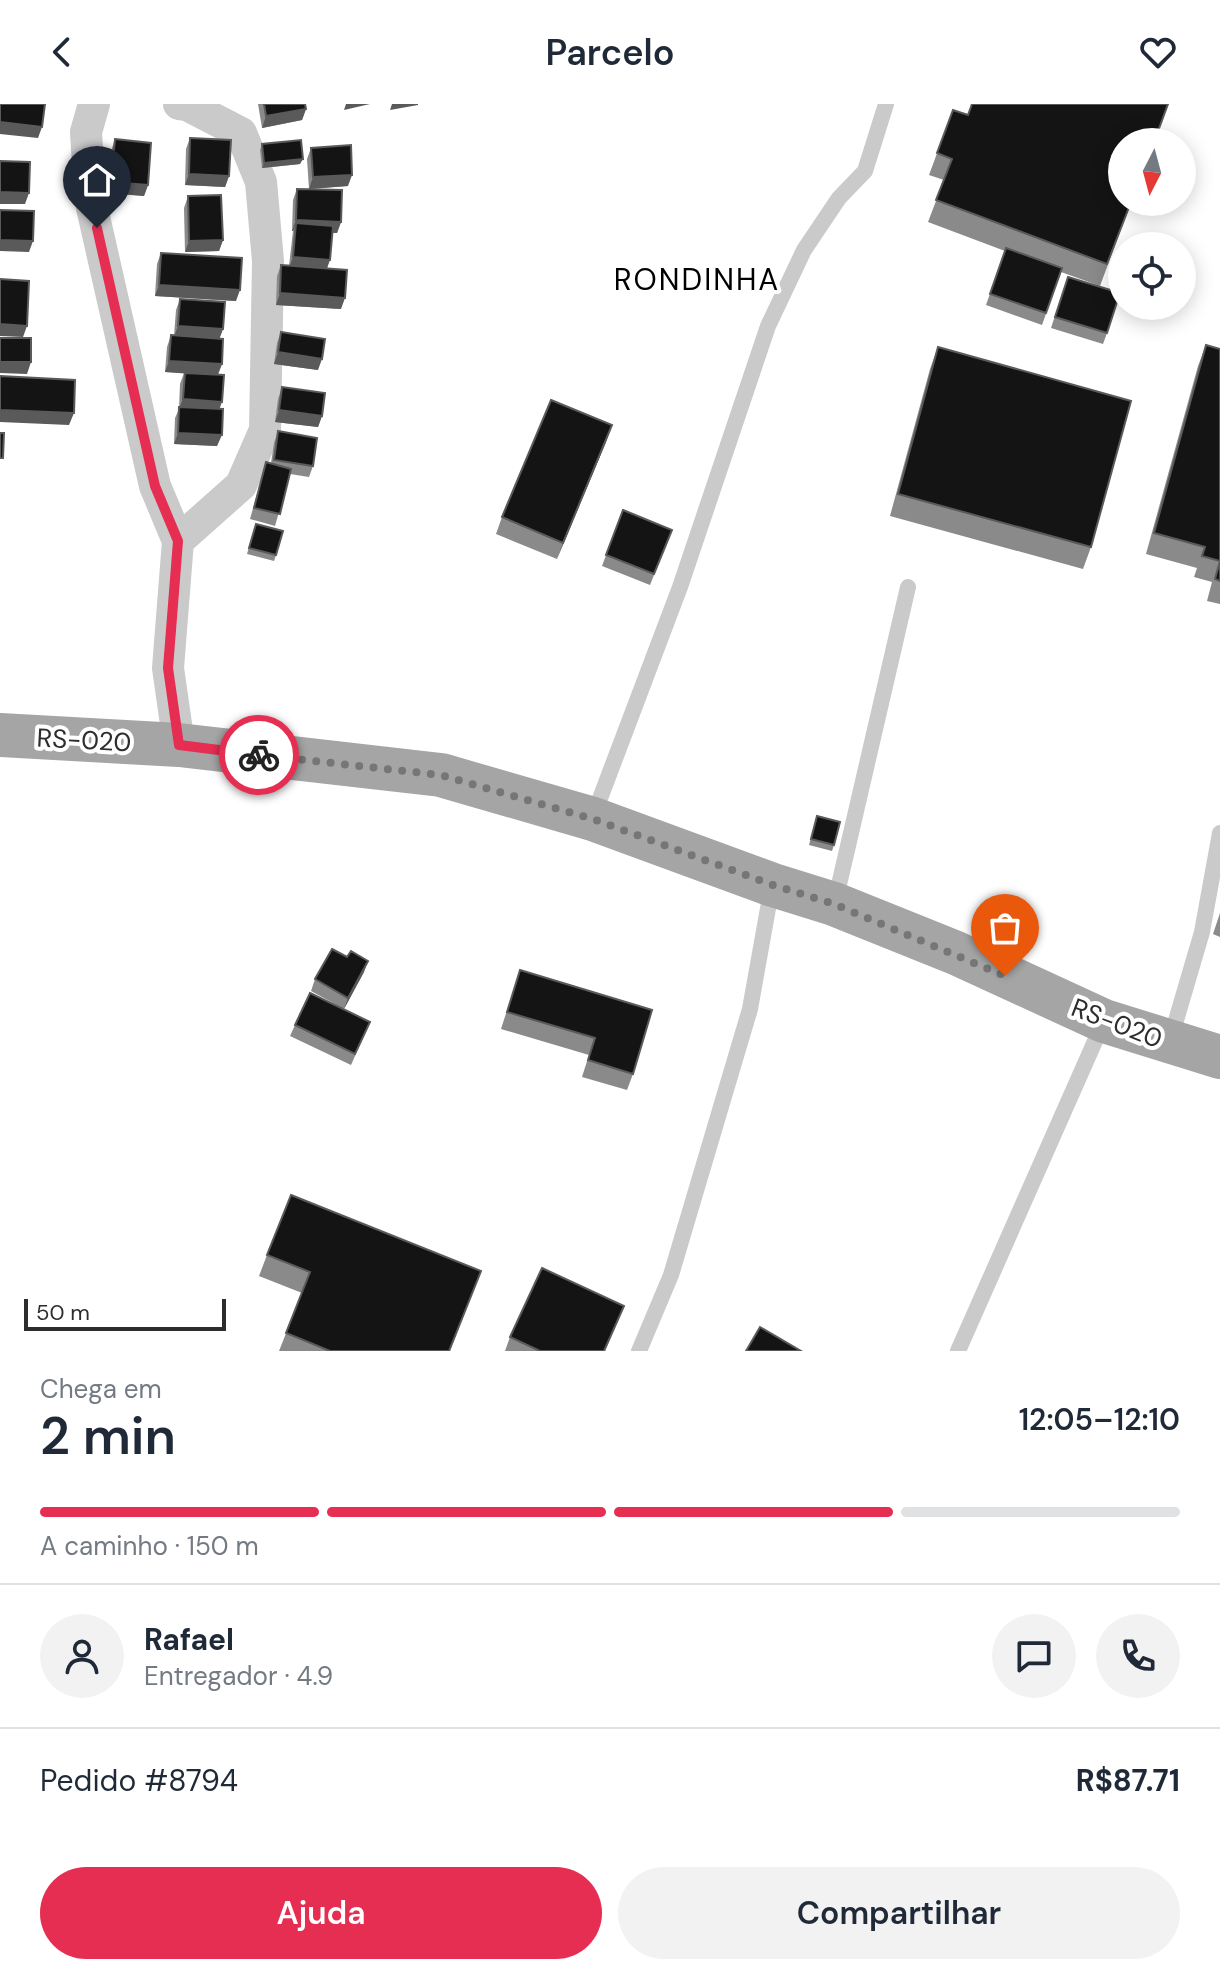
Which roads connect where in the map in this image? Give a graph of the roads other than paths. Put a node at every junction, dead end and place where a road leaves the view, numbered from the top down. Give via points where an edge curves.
1 (94, 104) edge
2 (179, 104) edge
3 (886, 104) edge
4 (178, 541) junction
5 (908, 587) dead end
6 (0, 735) edge
7 (179, 745) junction
8 (593, 819) junction
9 (1220, 833) edge
10 (773, 885) junction
11 (834, 904) junction
12 (1104, 1021) junction
13 (1169, 1043) junction
14 (1220, 1057) edge
15 (639, 1351) edge
16 (958, 1351) edge

1 - 4 street via 86,132 90,199 155,486
2 - 4 street via 241,133 261,182 268,261 265,430 241,485
3 - 8 lane via 865,171 839,198 804,250 768,326 680,587
4 - 7 street via 168,668
5 - 11 lane
6 - 7 main road, RS-020
7 - 8 main road, RS-020 via 441,775
8 - 10 main road, RS-020
9 - 13 lane via 1202,932
10 - 11 main road, RS-020
10 - 15 lane via 750,1009 671,1275
11 - 12 main road, RS-020
12 - 13 main road, RS-020
12 - 16 lane
13 - 14 main road, RS-020

